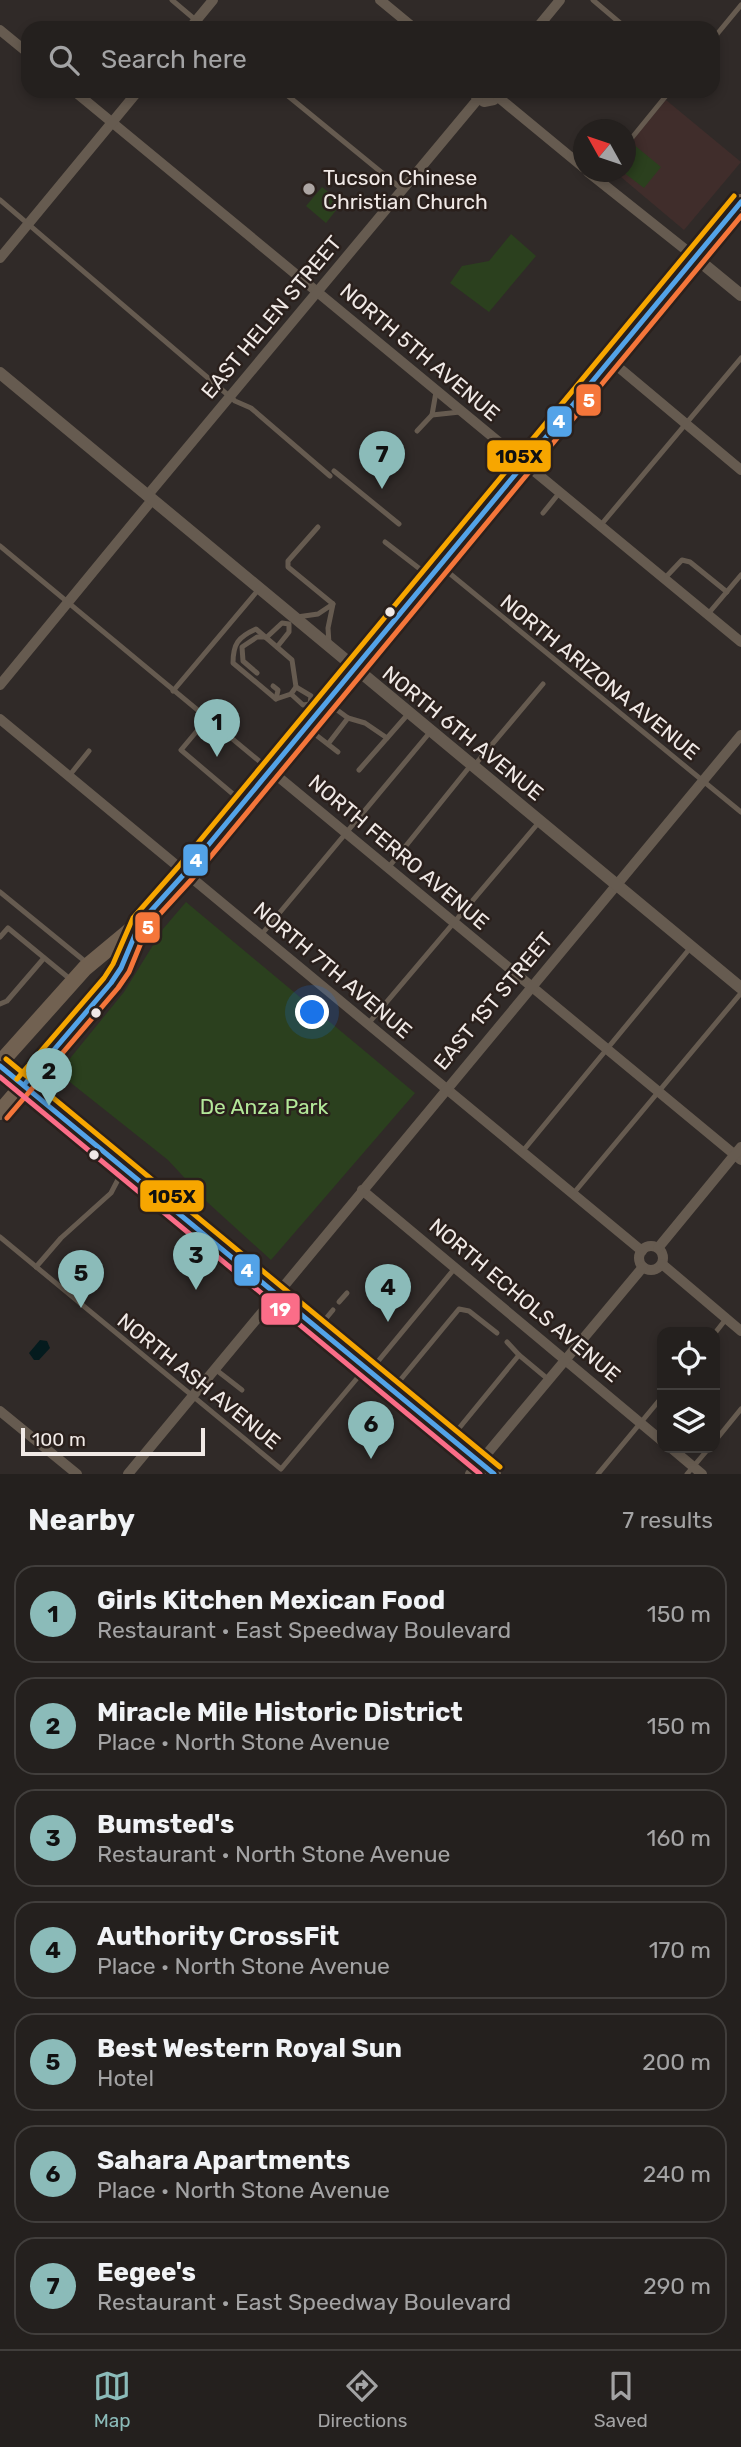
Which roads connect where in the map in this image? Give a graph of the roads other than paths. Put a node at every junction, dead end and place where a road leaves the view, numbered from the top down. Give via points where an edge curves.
1 (172, 0) edge
2 (213, 0) edge
3 (380, 0) edge
4 (561, 0) edge
5 (593, 0) edge
6 (741, 5) edge
7 (190, 21) edge
8 (196, 21) edge
9 (406, 21) edge
10 (543, 21) edge
11 (618, 21) edge
12 (0, 30) edge
13 (720, 30) edge
14 (21, 47) edge
15 (83, 98) edge
16 (133, 98) edge
17 (291, 98) edge
18 (474, 98) edge
19 (504, 98) edge
20 (664, 98) edge
21 (113, 123) junction
22 (636, 132) edge
23 (573, 159) edge
24 (609, 182) edge
25 (403, 190) junction
26 (0, 200) edge
27 (741, 202) edge
28 (28, 223) junction
29 (0, 257) edge
30 (696, 258) junction
31 (317, 292) junction
32 (741, 295) edge
33 (741, 358) edge
34 (611, 361) junction
35 (0, 373) edge
36 (436, 389) junction
37 (229, 396) junction
38 (463, 412) junction
39 (432, 415) junction
40 (686, 425) junction
41 (417, 431) dead end
42 (524, 463) junction
43 (741, 470) edge
44 (560, 492) junction
45 (150, 498) junction
46 (542, 513) dead end
47 (399, 524) dead end
48 (600, 526) junction
49 (318, 527) dead end
50 (385, 542) dead end
51 (0, 546) edge
52 (435, 571) junction
53 (741, 575) edge
54 (664, 579) junction
55 (259, 589) junction
56 (727, 592) junction
57 (68, 602) junction
58 (333, 604) junction
59 (708, 614) junction
60 (291, 621) junction
61 (267, 638) junction
62 (741, 642) edge
63 (277, 647) junction
64 (330, 648) junction
65 (355, 668) junction
66 (257, 673) dead end
67 (543, 684) dead end
68 (0, 685) edge
69 (273, 686) dead end
70 (296, 687) junction
71 (173, 691) junction
72 (291, 694) junction
73 (276, 699) junction
74 (319, 706) junction
75 (409, 713) junction
76 (348, 718) junction
77 (0, 719) edge
78 (207, 719) junction
79 (306, 727) junction
80 (431, 732) junction
81 (741, 735) edge
82 (387, 738) junction
83 (328, 744) junction
84 (89, 751) dead end
85 (338, 752) dead end
86 (472, 766) junction
87 (270, 770) junction
88 (359, 770) dead end
89 (69, 776) junction
90 (703, 781) junction
91 (243, 803) junction
92 (741, 812) edge
93 (540, 821) junction
94 (345, 833) junction
95 (388, 868) junction
96 (185, 873) junction
97 (616, 884) junction
98 (0, 892) edge
99 (140, 923) junction
100 (453, 923) junction
101 (261, 935) junction
102 (0, 937) edge
103 (691, 947) junction
104 (44, 958) junction
105 (95, 959) junction
106 (73, 981) junction
107 (530, 987) junction
108 (741, 991) edge
109 (0, 1004) edge
110 (368, 1024) junction
111 (607, 1050) junction
112 (0, 1065) edge
113 (24, 1085) junction
114 (446, 1088) junction
115 (659, 1092) junction
116 (0, 1112) edge
117 (522, 1152) junction
118 (739, 1154) edge
119 (124, 1168) junction
120 (362, 1189) junction
121 (573, 1194) junction
122 (0, 1237) edge
123 (658, 1248) junction
124 (642, 1251) junction
125 (662, 1264) junction
126 (36, 1267) junction
127 (456, 1267) junction
128 (643, 1267) junction
129 (347, 1293) dead end
130 (277, 1294) junction
131 (339, 1303) dead end
132 (333, 1310) dead end
133 (726, 1319) junction
134 (720, 1327) edge
135 (318, 1328) junction
136 (741, 1331) edge
137 (497, 1333) dead end
138 (507, 1342) dead end
139 (519, 1355) junction
140 (565, 1360) junction
141 (215, 1369) junction
142 (368, 1369) junction
143 (549, 1380) junction
144 (242, 1390) dead end
145 (392, 1390) junction
146 (193, 1395) junction
147 (657, 1403) edge
148 (741, 1409) edge
149 (0, 1411) edge
150 (641, 1423) junction
151 (720, 1435) edge
152 (657, 1437) edge
153 (451, 1438) junction
154 (675, 1453) edge
155 (705, 1453) edge
156 (480, 1462) junction
157 (690, 1470) edge
158 (77, 1474) edge
159 (128, 1474) edge
160 (470, 1474) edge
161 (494, 1474) edge
162 (598, 1474) edge
163 (702, 1474) edge

1 - 7 lane
2 - 8 street
3 - 9 street
4 - 10 street
5 - 11 lane
6 - 13 lane
12 - 14 street
15 - 21 street, NORTH 5TH AVENUE
16 - 21 street
17 - 25 lane
18 - 25 street, EAST HELEN STREET
19 - 23 street
20 - 22 lane
21 - 28 street
21 - 31 street, NORTH 5TH AVENUE
24 - 30 street
25 - 31 street, EAST HELEN STREET
26 - 28 lane
27 - 30 main road
28 - 29 street
28 - 37 lane
30 - 32 street
30 - 34 main road
31 - 36 street, NORTH 5TH AVENUE
31 - 37 street, EAST HELEN STREET
33 - 40 lane
34 - 40 street
34 - 42 main road
35 - 45 street, NORTH 6TH AVENUE
36 - 38 street, NORTH 5TH AVENUE
36 - 39 lane
37 - 45 street, EAST HELEN STREET
37 - 47 lane via 251,408
38 - 39 lane
38 - 42 street, NORTH 5TH AVENUE
39 - 41 lane
40 - 43 street
40 - 48 lane
42 - 44 street, NORTH 5TH AVENUE
42 - 52 main road
44 - 46 lane
44 - 48 street, NORTH 5TH AVENUE
45 - 55 street, NORTH 6TH AVENUE
45 - 57 street, EAST HELEN STREET
48 - 54 street, NORTH 5TH AVENUE
49 - 58 lane via 288,561 288,567
50 - 52 lane, NORTH ARIZONA AVENUE
51 - 57 lane, NORTH FERRO AVENUE
52 - 65 main road
52 - 90 lane, NORTH ARIZONA AVENUE
53 - 56 lane
54 - 56 lane via 682,560
54 - 59 street, NORTH 5TH AVENUE
55 - 60 street, NORTH 6TH AVENUE
55 - 71 lane
56 - 59 lane
57 - 68 street, EAST HELEN STREET
57 - 71 lane, NORTH FERRO AVENUE
58 - 60 lane via 318,614
58 - 64 lane
59 - 62 street, NORTH 5TH AVENUE
60 - 61 lane via 282,623
60 - 63 lane
60 - 64 street, NORTH 6TH AVENUE
61 - 63 lane
61 - 66 lane via 257,637 242,647 243,661
61 - 73 lane via 256,629 243,635 233,649 233,663
63 - 70 lane via 292,660
64 - 65 street, NORTH 6TH AVENUE
65 - 74 main road
65 - 75 street, NORTH 6TH AVENUE
67 - 86 lane
69 - 73 lane via 278,690
70 - 72 lane
70 - 74 lane
71 - 78 lane, NORTH FERRO AVENUE
72 - 73 lane
72 - 74 lane via 303,705
74 - 76 lane
74 - 79 main road
75 - 80 street, NORTH 6TH AVENUE
75 - 82 lane
76 - 82 lane
76 - 83 lane
77 - 89 street, NORTH 7TH AVENUE
78 - 87 lane, NORTH FERRO AVENUE
78 - 91 lane via 181,750
79 - 83 lane
79 - 87 main road
80 - 86 street, NORTH 6TH AVENUE
80 - 94 lane
81 - 90 street, EAST 1ST STREET
82 - 88 lane
83 - 85 lane
84 - 89 lane
86 - 93 street, NORTH 6TH AVENUE
86 - 95 lane
87 - 91 main road
87 - 94 street, NORTH FERRO AVENUE
89 - 96 street, NORTH 7TH AVENUE
90 - 92 lane, NORTH ARIZONA AVENUE
90 - 97 street, EAST 1ST STREET
91 - 96 main road
93 - 97 street, NORTH 6TH AVENUE
93 - 100 lane
94 - 95 street, NORTH FERRO AVENUE
94 - 101 lane
95 - 100 street, NORTH FERRO AVENUE
96 - 99 main road
96 - 101 street, NORTH 7TH AVENUE
97 - 103 street, NORTH 6TH AVENUE
97 - 107 street, EAST 1ST STREET
98 - 105 lane
99 - 105 main road
99 - 113 main road via 118,973
100 - 107 street, NORTH FERRO AVENUE
100 - 110 lane
101 - 110 street, NORTH 7TH AVENUE
102 - 104 lane via 8,928
103 - 108 street, NORTH 6TH AVENUE
103 - 111 lane
104 - 106 lane
104 - 109 lane
105 - 106 main road
106 - 112 main road
107 - 111 street, NORTH FERRO AVENUE
107 - 114 street, EAST 1ST STREET
108 - 115 lane
110 - 114 street, NORTH 7TH AVENUE
111 - 115 street, NORTH FERRO AVENUE
111 - 117 lane
112 - 113 main road
113 - 116 main road
113 - 119 main road
114 - 117 street, NORTH 7TH AVENUE
114 - 120 street, EAST 1ST STREET
115 - 118 street, NORTH FERRO AVENUE
115 - 121 lane
117 - 121 street, NORTH 7TH AVENUE
118 - 123 street
119 - 126 lane via 111,1193
119 - 130 main road
120 - 127 street, NORTH ECHOLS AVENUE
120 - 130 street, EAST 1ST STREET
121 - 124 street, NORTH 7TH AVENUE
122 - 126 lane, NORTH ASH AVENUE
123 - 124 street
123 - 125 street
124 - 128 street
125 - 128 street via 655,1269
125 - 133 street
126 - 146 lane, NORTH ASH AVENUE
127 - 140 street, NORTH ECHOLS AVENUE
127 - 142 lane
128 - 140 street
129 - 131 lane
130 - 135 main road
130 - 141 street, EAST 1ST STREET
132 - 135 lane
133 - 134 lane
133 - 136 street
135 - 142 main road
137 - 145 lane via 469,1311 459,1309
138 - 139 lane
139 - 143 lane
139 - 153 lane
140 - 143 street
140 - 150 street, NORTH ECHOLS AVENUE
141 - 144 lane
141 - 146 street, EAST 1ST STREET
142 - 145 main road
142 - 146 lane, NORTH ASH AVENUE via 281,1469
143 - 156 street
145 - 153 main road
146 - 159 street, EAST 1ST STREET
147 - 150 lane
148 - 151 lane
149 - 158 street
150 - 152 street, NORTH ECHOLS AVENUE
150 - 162 lane
153 - 156 main road
154 - 157 street
155 - 157 lane
156 - 160 street
156 - 161 main road
157 - 163 street

